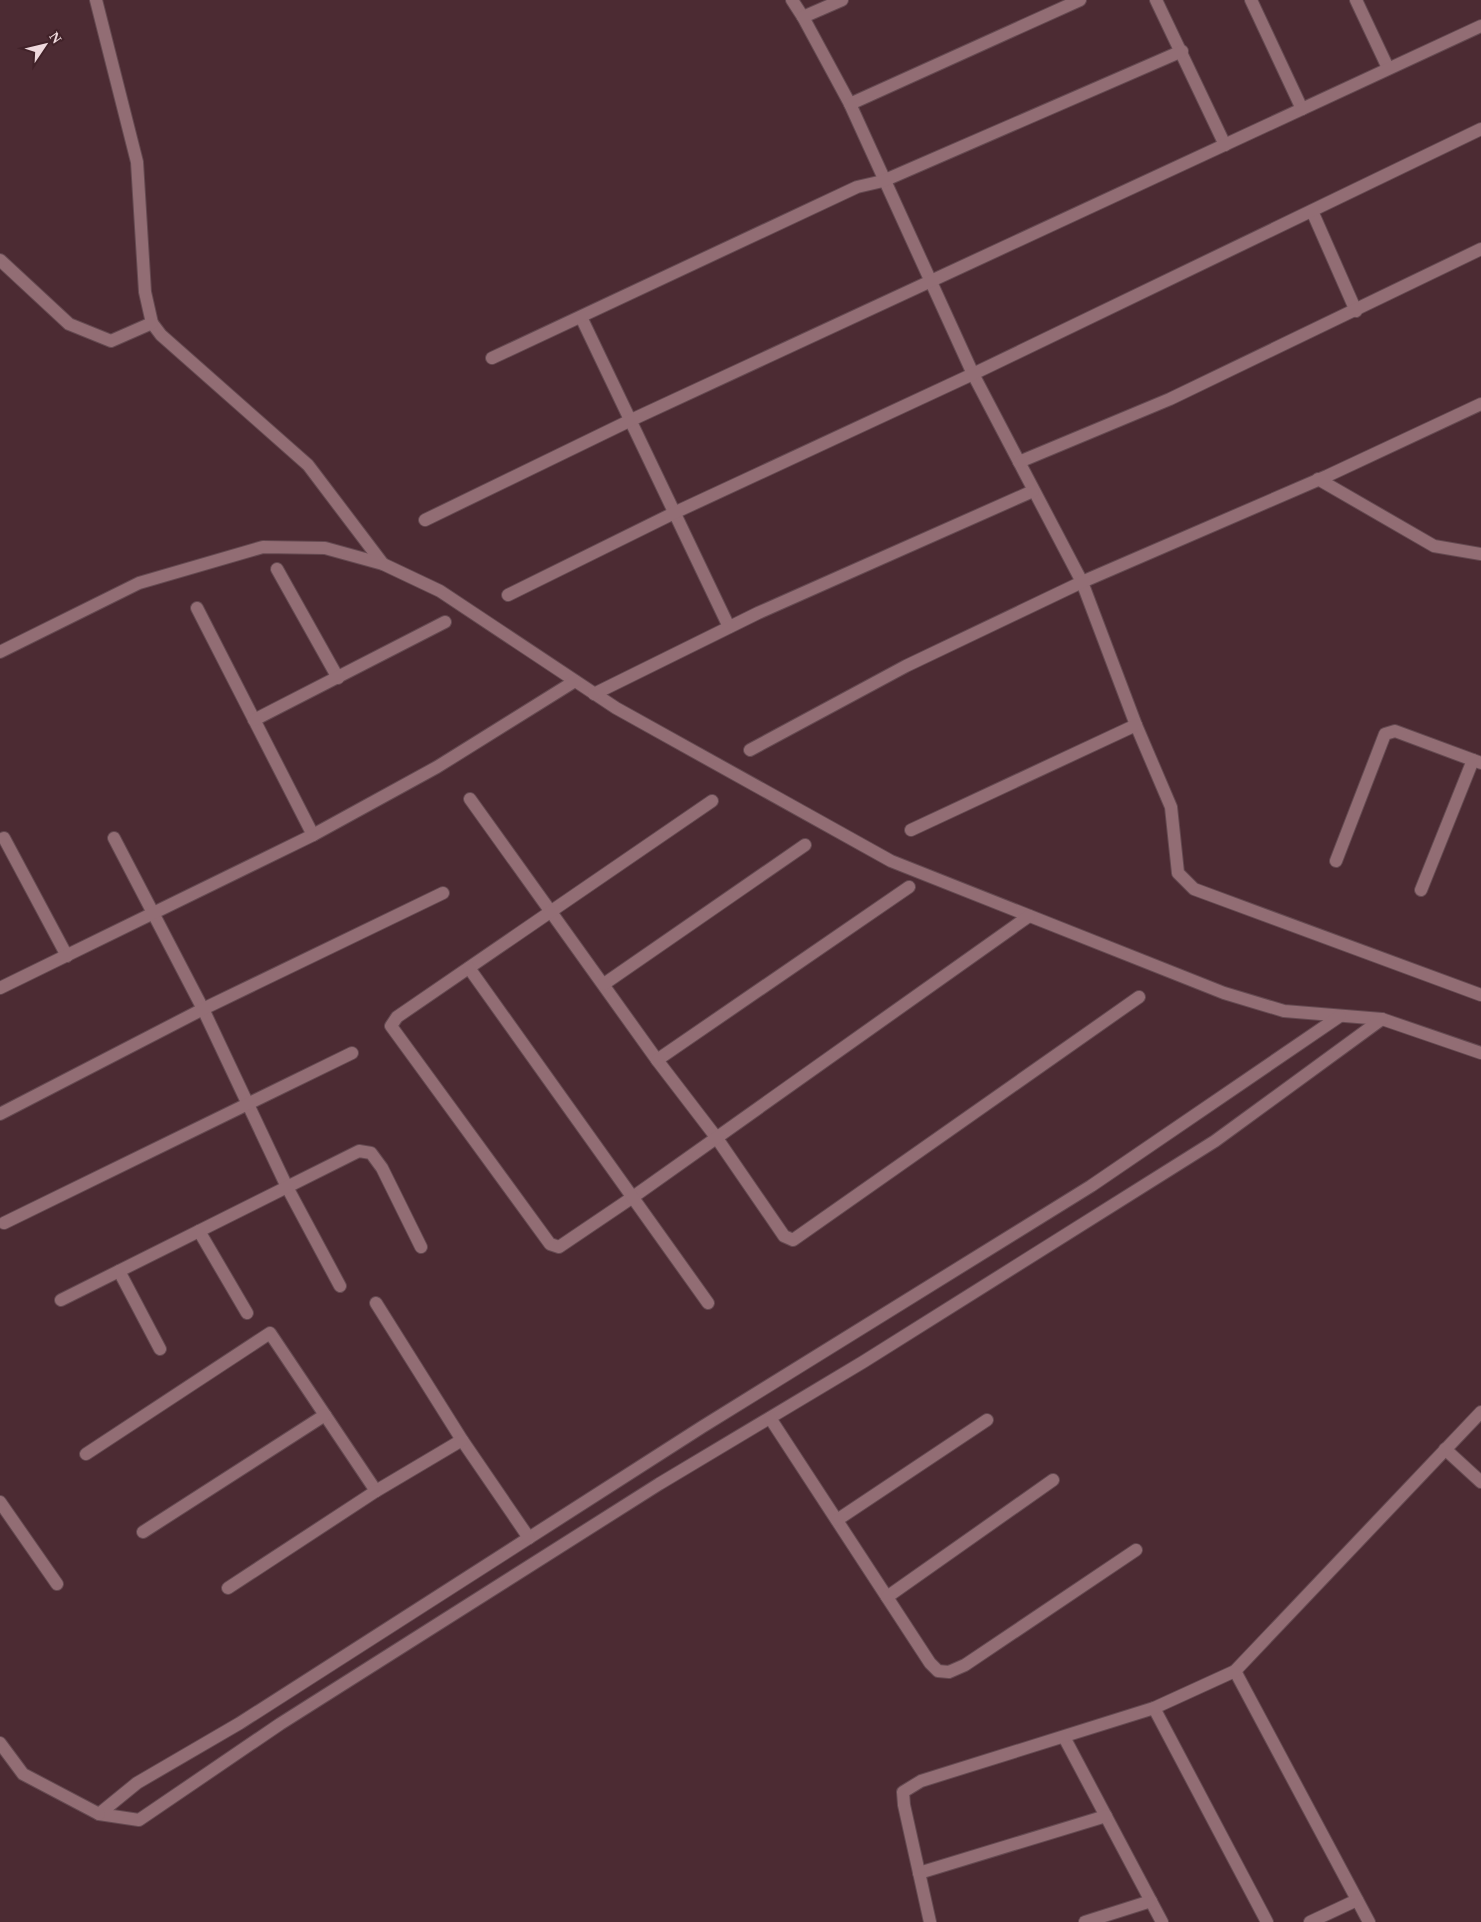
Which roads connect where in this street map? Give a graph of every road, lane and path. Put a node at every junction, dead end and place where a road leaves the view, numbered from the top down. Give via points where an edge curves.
1 (96, 0) edge
2 (792, 0) edge
3 (842, 0) edge
4 (1080, 0) edge
5 (1156, 0) edge
6 (1251, 0) edge
7 (1356, 0) edge
8 (803, 17) junction
9 (1481, 26) edge
10 (1182, 51) junction
11 (1388, 68) junction
12 (850, 104) junction
13 (1302, 109) junction
14 (1481, 129) edge
15 (1225, 146) junction
16 (883, 181) junction
17 (1312, 211) junction
18 (1481, 249) edge
19 (0, 260) edge
20 (931, 282) junction
21 (1356, 311) junction
22 (582, 317) junction
23 (152, 322) junction
24 (492, 358) dead end
25 (973, 374) junction
26 (1481, 404) edge
27 (630, 421) junction
28 (1019, 462) junction
29 (1318, 479) junction
30 (1033, 491) junction
31 (676, 512) junction
32 (426, 520) dead end
33 (1481, 554) edge
34 (383, 564) junction
35 (277, 569) dead end
36 (1082, 582) junction
37 (508, 595) dead end
38 (197, 608) dead end
39 (445, 622) dead end
40 (729, 627) junction
41 (0, 652) edge
42 (338, 678) junction
43 (575, 681) junction
44 (594, 694) junction
45 (254, 720) junction
46 (1136, 725) junction
47 (750, 750) dead end
48 (1477, 761) edge
49 (470, 799) dead end
50 (712, 801) dead end
51 (911, 830) dead end
52 (313, 835) junction
53 (4, 838) dead end
54 (114, 838) dead end
55 (805, 844) dead end
56 (1336, 861) dead end
57 (909, 887) dead end
58 (1421, 890) dead end
59 (443, 892) dead end
60 (551, 911) junction
61 (152, 915) junction
62 (1029, 916) junction
63 (67, 956) junction
64 (470, 968) junction
65 (604, 984) junction
66 (0, 988) edge
67 (1481, 995) edge
68 (1139, 996) dead end
69 (203, 1009) junction
70 (1340, 1016) junction
71 (1382, 1019) junction
72 (352, 1053) dead end
73 (1481, 1053) edge
74 (657, 1060) junction
75 (249, 1104) junction
76 (0, 1114) edge
77 (716, 1137) junction
78 (287, 1187) junction
79 (633, 1197) junction
80 (4, 1223) dead end
81 (199, 1231) junction
82 (421, 1248) dead end
83 (119, 1270) junction
84 (340, 1286) dead end
85 (61, 1300) dead end
86 (376, 1303) dead end
87 (708, 1303) dead end
88 (247, 1313) dead end
89 (160, 1349) dead end
90 (1481, 1412) edge
91 (325, 1415) junction
92 (770, 1418) junction
93 (987, 1420) dead end
94 (462, 1440) junction
95 (1445, 1449) junction
96 (86, 1454) dead end
97 (1054, 1480) dead end
98 (1481, 1482) edge
99 (376, 1491) junction
100 (0, 1502) edge
101 (837, 1520) junction
102 (143, 1532) dead end
103 (529, 1538) junction
104 (1136, 1550) dead end
105 (57, 1584) dead end
106 (228, 1588) dead end
107 (887, 1597) junction
108 (1235, 1671) junction
109 (1154, 1708) junction
110 (1064, 1737) junction
111 (0, 1743) edge
112 (99, 1814) junction
113 (1106, 1816) junction
114 (919, 1873) junction
115 (1151, 1900) junction
116 (1357, 1900) junction
117 (930, 1922) edge
118 (1085, 1922) edge
119 (1162, 1922) edge
120 (1267, 1922) edge
121 (1310, 1922) edge
122 (1369, 1922) edge

1 - 23 street via 137,162 145,292
2 - 8 street
3 - 8 street
4 - 12 street
5 - 10 street
6 - 13 street
7 - 11 street
8 - 12 street
9 - 11 street
10 - 15 street
10 - 16 street
11 - 13 street
12 - 16 street
13 - 15 street
14 - 17 street
15 - 20 street
16 - 20 street
16 - 22 street via 857,187
17 - 21 street
17 - 25 street
18 - 21 street
19 - 23 street via 68,324 111,341
20 - 25 street
20 - 27 street
21 - 28 street via 1170,399
22 - 24 street
22 - 27 street
23 - 34 street via 161,336 308,465
25 - 28 street
25 - 31 street
26 - 29 street
27 - 31 street
27 - 32 street
28 - 30 street
29 - 33 street via 1434,546
29 - 36 street
30 - 36 street
30 - 40 street
31 - 37 street
31 - 40 street
34 - 41 street via 325,548 263,547 139,583
34 - 43 street via 440,591
35 - 42 street
36 - 46 street
36 - 47 street via 906,666
38 - 45 street
39 - 42 street
40 - 44 street
42 - 45 street
43 - 44 street
43 - 52 street via 437,766
44 - 62 street via 891,861
45 - 52 street
46 - 51 street
46 - 67 street via 1171,807 1178,873 1194,889
48 - 56 street via 1395,731 1385,734
48 - 58 street
49 - 60 street
50 - 60 street
52 - 61 street
53 - 63 street
54 - 61 street
55 - 65 street
57 - 74 street
59 - 69 street
60 - 64 street
60 - 65 street
61 - 63 street
61 - 69 street
62 - 70 street via 1284,1012
62 - 77 street
63 - 66 street
64 - 79 street
64 - 79 street via 397,1017 391,1026 550,1244 559,1247
65 - 74 street
68 - 77 street via 793,1240 784,1236
69 - 75 street
69 - 76 street
70 - 71 street
70 - 103 street via 1091,1186
71 - 73 street
71 - 92 street via 1215,1141
72 - 75 street
74 - 77 street
75 - 78 street
75 - 80 street
77 - 79 street
78 - 81 street
78 - 82 street via 359,1150 372,1153
78 - 84 street
79 - 87 street
81 - 83 street
81 - 88 street
83 - 85 street
83 - 89 street
86 - 94 street
90 - 95 street
91 - 96 street via 270,1333
91 - 99 street
91 - 102 street
92 - 101 street
92 - 112 street via 659,1484 280,1724 139,1820
93 - 101 street
94 - 99 street
94 - 103 street
95 - 98 street
95 - 108 street
97 - 107 street
99 - 106 street
100 - 105 street
101 - 107 street
103 - 112 street via 240,1724 137,1783
104 - 107 street via 965,1665 949,1672 938,1671 930,1663
108 - 109 street
108 - 116 street
109 - 110 street
109 - 120 street
110 - 113 street
110 - 114 street via 921,1781 904,1792
111 - 112 street via 23,1774
113 - 114 street
113 - 115 street
114 - 117 street
115 - 118 street
115 - 119 street
116 - 121 street
116 - 122 street

